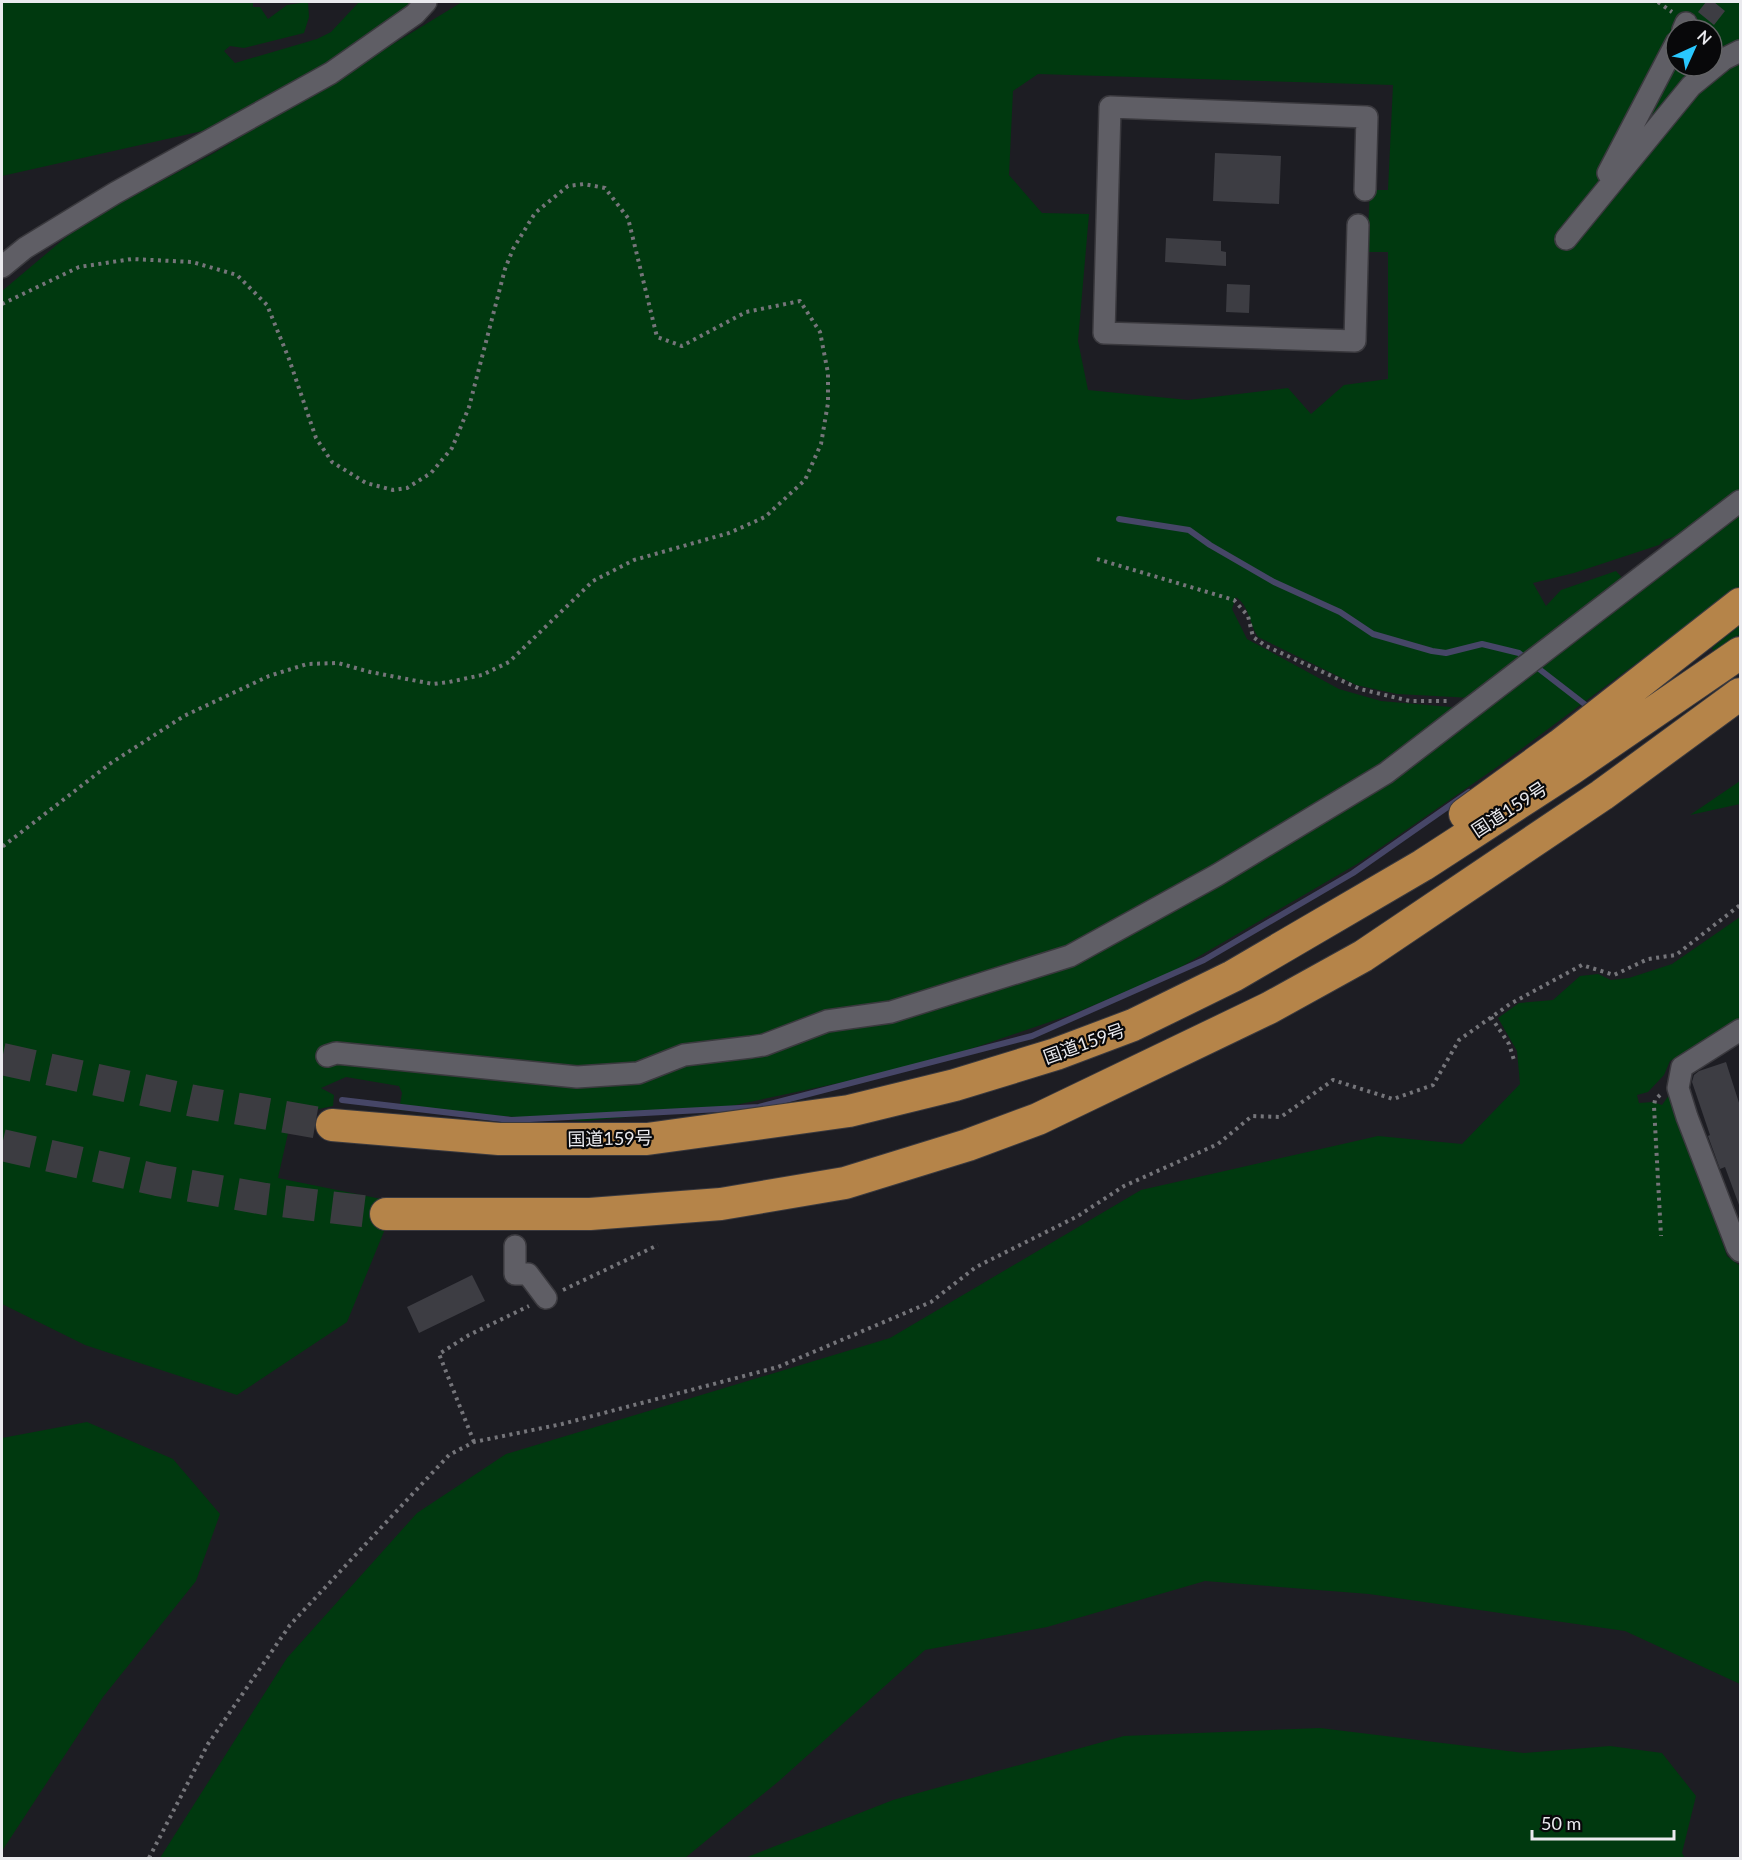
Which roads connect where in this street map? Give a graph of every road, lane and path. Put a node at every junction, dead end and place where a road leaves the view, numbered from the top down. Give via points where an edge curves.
1 (426, 2) edge
2 (1740, 51) edge
3 (1664, 65) edge
4 (1607, 189) junction
5 (1365, 190) dead end
6 (1358, 225) dead end
7 (1566, 240) dead end
8 (2, 267) edge
9 (2, 304) edge
10 (1740, 501) edge
11 (1097, 560) dead end
12 (1740, 604) edge
13 (1740, 653) edge
14 (1740, 694) edge
15 (1478, 702) junction
16 (1740, 721) edge
17 (2, 847) edge
18 (1740, 905) edge
19 (1433, 910) junction
20 (1233, 976) junction
21 (1491, 1017) junction
22 (1740, 1030) edge
23 (327, 1056) dead end
24 (1514, 1060) dead end
25 (1654, 1106) dead end
26 (332, 1125) tunnel mouth
27 (386, 1214) tunnel mouth
28 (1661, 1236) dead end
29 (658, 1245) dead end
30 (515, 1246) dead end
31 (1740, 1251) edge
32 (546, 1298) junction
33 (474, 1442) junction
34 (149, 1858) edge

1 - 8 street via 415,14 331,73 115,193 25,248
2 - 4 street via 1691,86
3 - 4 street via 1603,178
4 - 7 street
5 - 6 street via 1367,117 1110,106 1104,333 1355,341
9 - 17 path via 79,267 132,259 192,262 237,275 267,306 316,438 332,462 366,483 393,490 407,488 431,473 452,448 469,407 513,249 535,213 568,186 584,184 605,188 628,218 657,337 682,345 746,312 800,301 820,332 828,373 821,444 804,480 765,517 729,533 634,560 593,581 509,662 482,675 433,684 338,663 307,664 269,676 184,716 111,763
10 - 15 street
11 - 15 path via 1234,600 1248,616 1253,637 1360,689 1410,701
12 - 20 highway via 1560,745 1387,871
13 - 20 highway, 国道159号 via 1423,865
14 - 19 highway via 1602,795
15 - 23 street via 1386,773 1217,875 1070,956 891,1012 826,1022 758,1046 684,1055 626,1075 577,1077 336,1053
16 - 19 highway via 1606,809
18 - 21 path via 1676,955 1648,958 1614,975 1582,965
19 - 27 highway via 1363,956 1269,1008 1122,1080 968,1145 845,1183 721,1204 590,1214
20 - 26 highway, 国道159号 via 1133,1025 1056,1054 956,1085 849,1111 647,1139 499,1139
21 - 24 path via 1509,1044
21 - 33 path via 1459,1040 1433,1085 1393,1099 1333,1080 1281,1117 1252,1116 1218,1144 1124,1186 1078,1216 976,1267 931,1302 778,1367 562,1424
22 - 31 street via 1682,1067 1678,1088
25 - 28 path
29 - 32 path
30 - 32 street via 515,1274 528,1274
32 - 33 path via 439,1354
33 - 34 path via 449,1455 290,1625 208,1744

